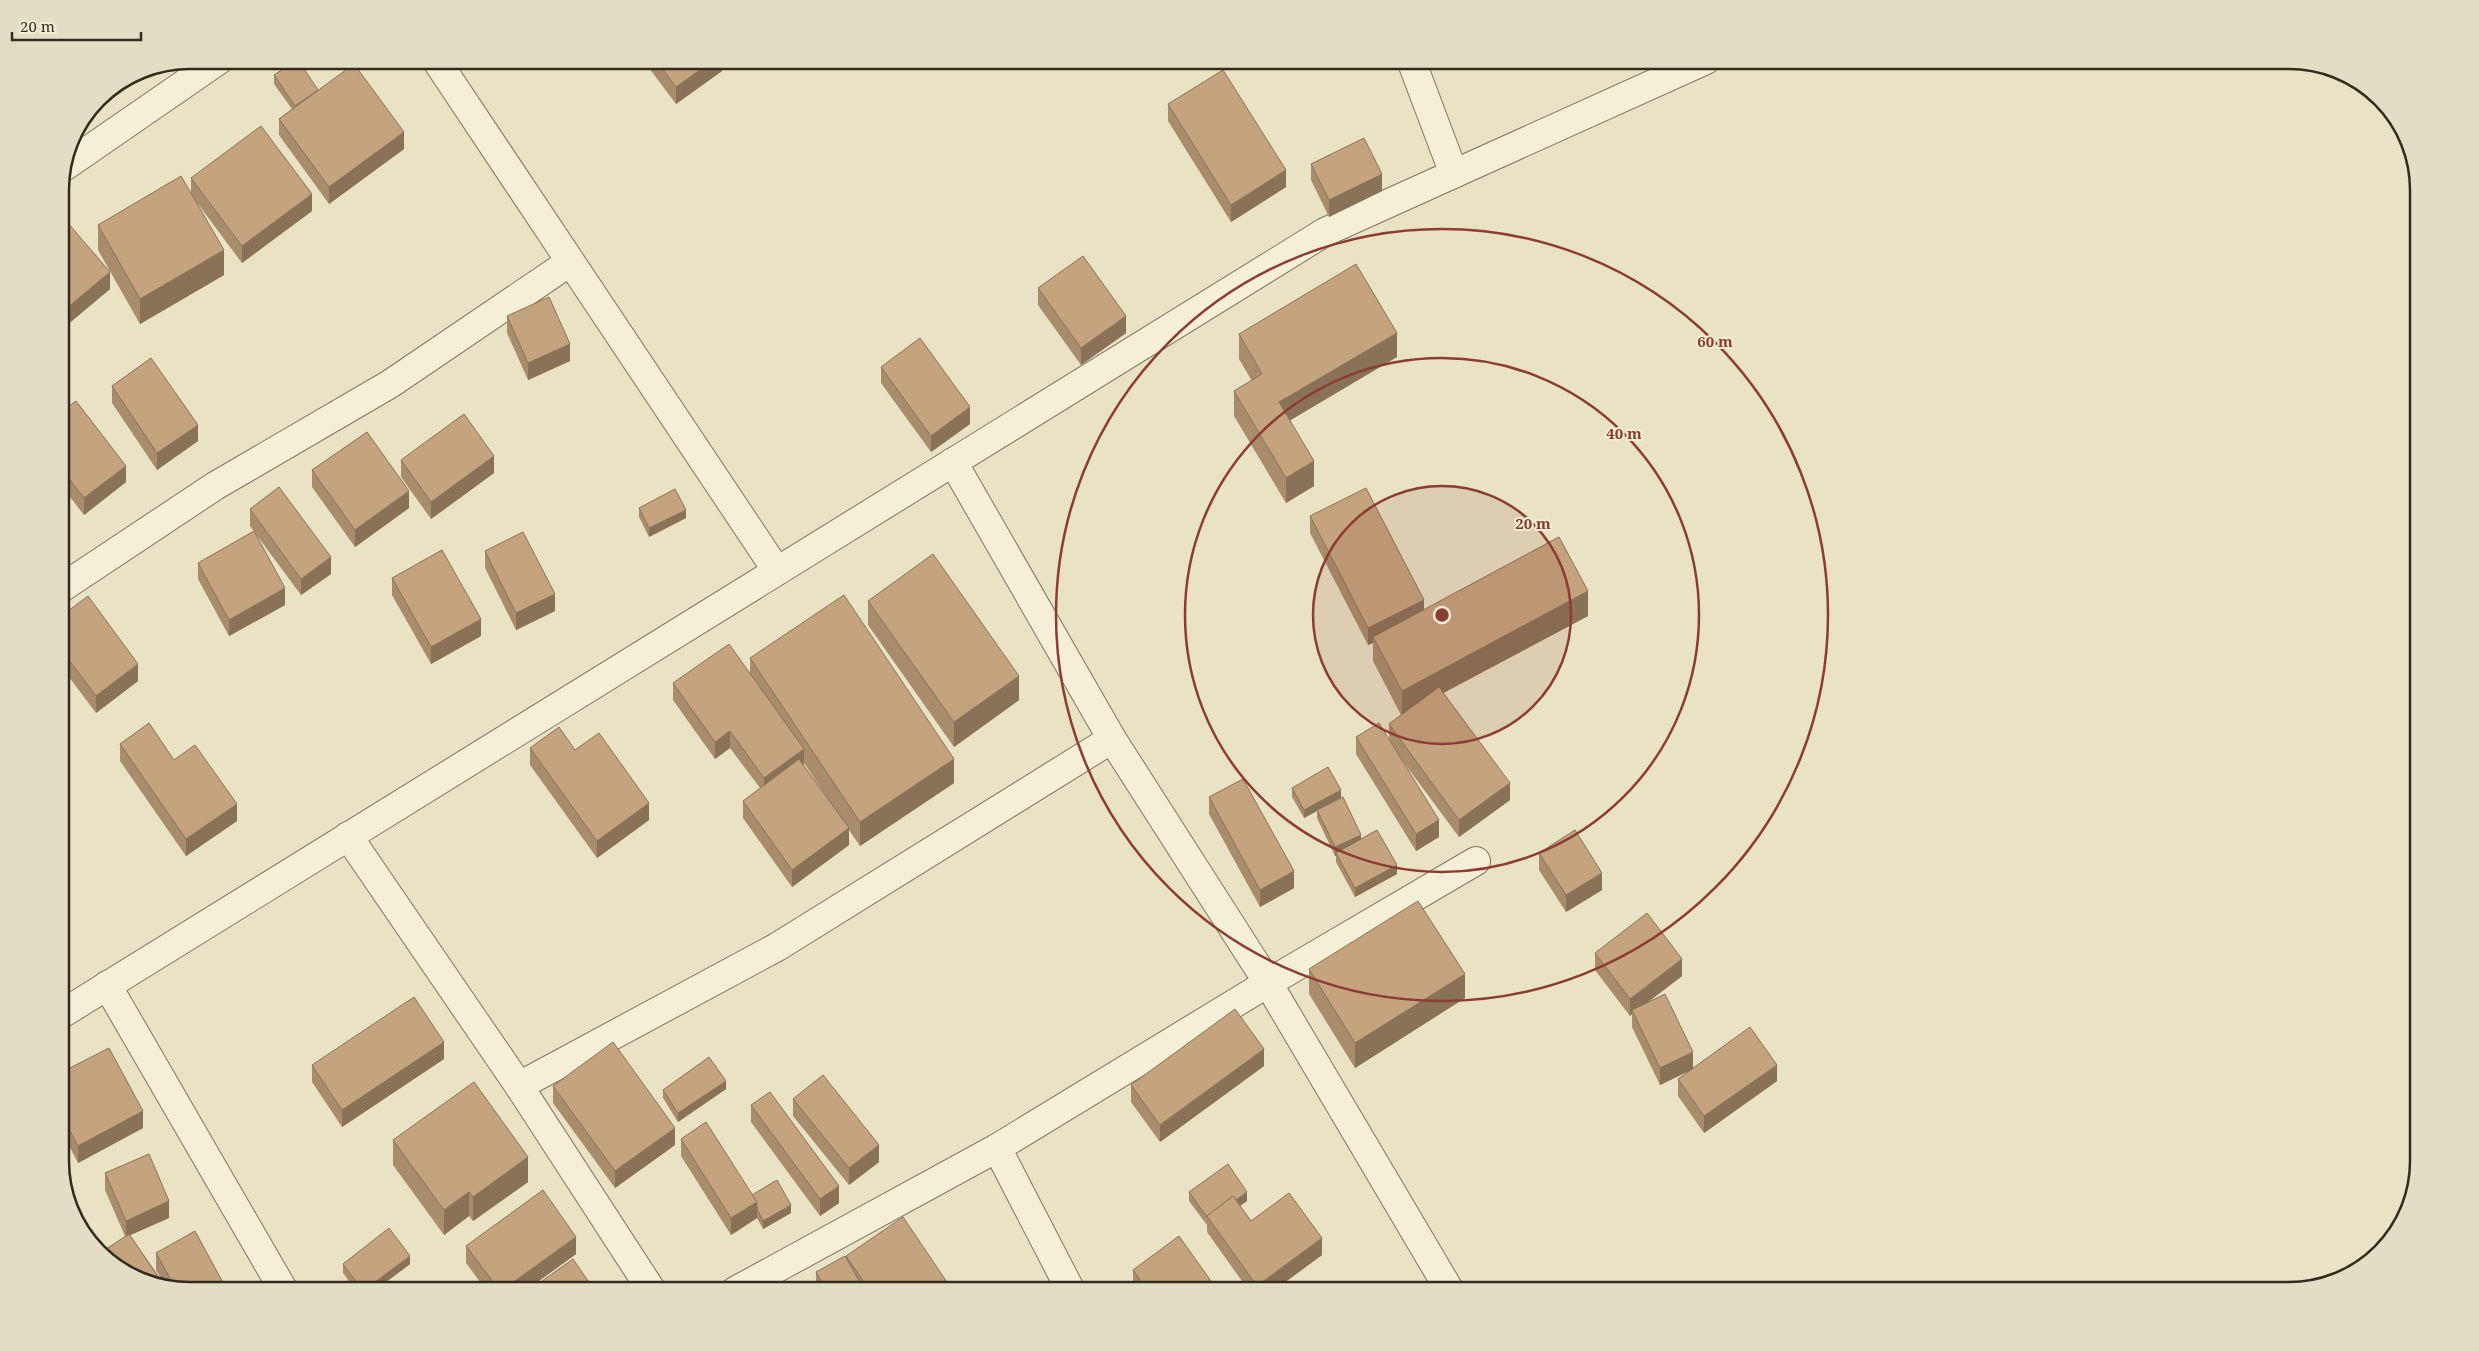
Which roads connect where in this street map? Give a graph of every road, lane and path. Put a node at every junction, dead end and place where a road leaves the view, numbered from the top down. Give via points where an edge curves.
1 (206, 69) edge
2 (442, 69) edge
3 (1414, 69) edge
4 (1686, 69) edge
5 (73, 161) edge
6 (1454, 174) junction
7 (570, 262) junction
8 (952, 462) junction
9 (777, 571) junction
10 (69, 583) edge
11 (1112, 739) junction
12 (348, 836) junction
13 (1476, 861) dead end
14 (1268, 983) junction
15 (107, 985) junction
16 (69, 1009) edge
17 (519, 1086) junction
18 (997, 1148) junction
19 (279, 1282) edge
20 (646, 1282) edge
21 (752, 1282) edge
22 (1066, 1282) edge
23 (1445, 1282) edge

1 - 5 street
2 - 7 street
3 - 6 street
4 - 6 street
6 - 8 street via 1325,232
7 - 9 street
7 - 10 street via 390,384 215,486
8 - 9 street
8 - 11 street
9 - 12 street
11 - 14 street
11 - 17 street via 777,947
12 - 15 street
12 - 17 street
13 - 14 street
14 - 18 street
14 - 23 street
15 - 16 street
15 - 19 street
17 - 20 street
18 - 21 street
18 - 22 street

